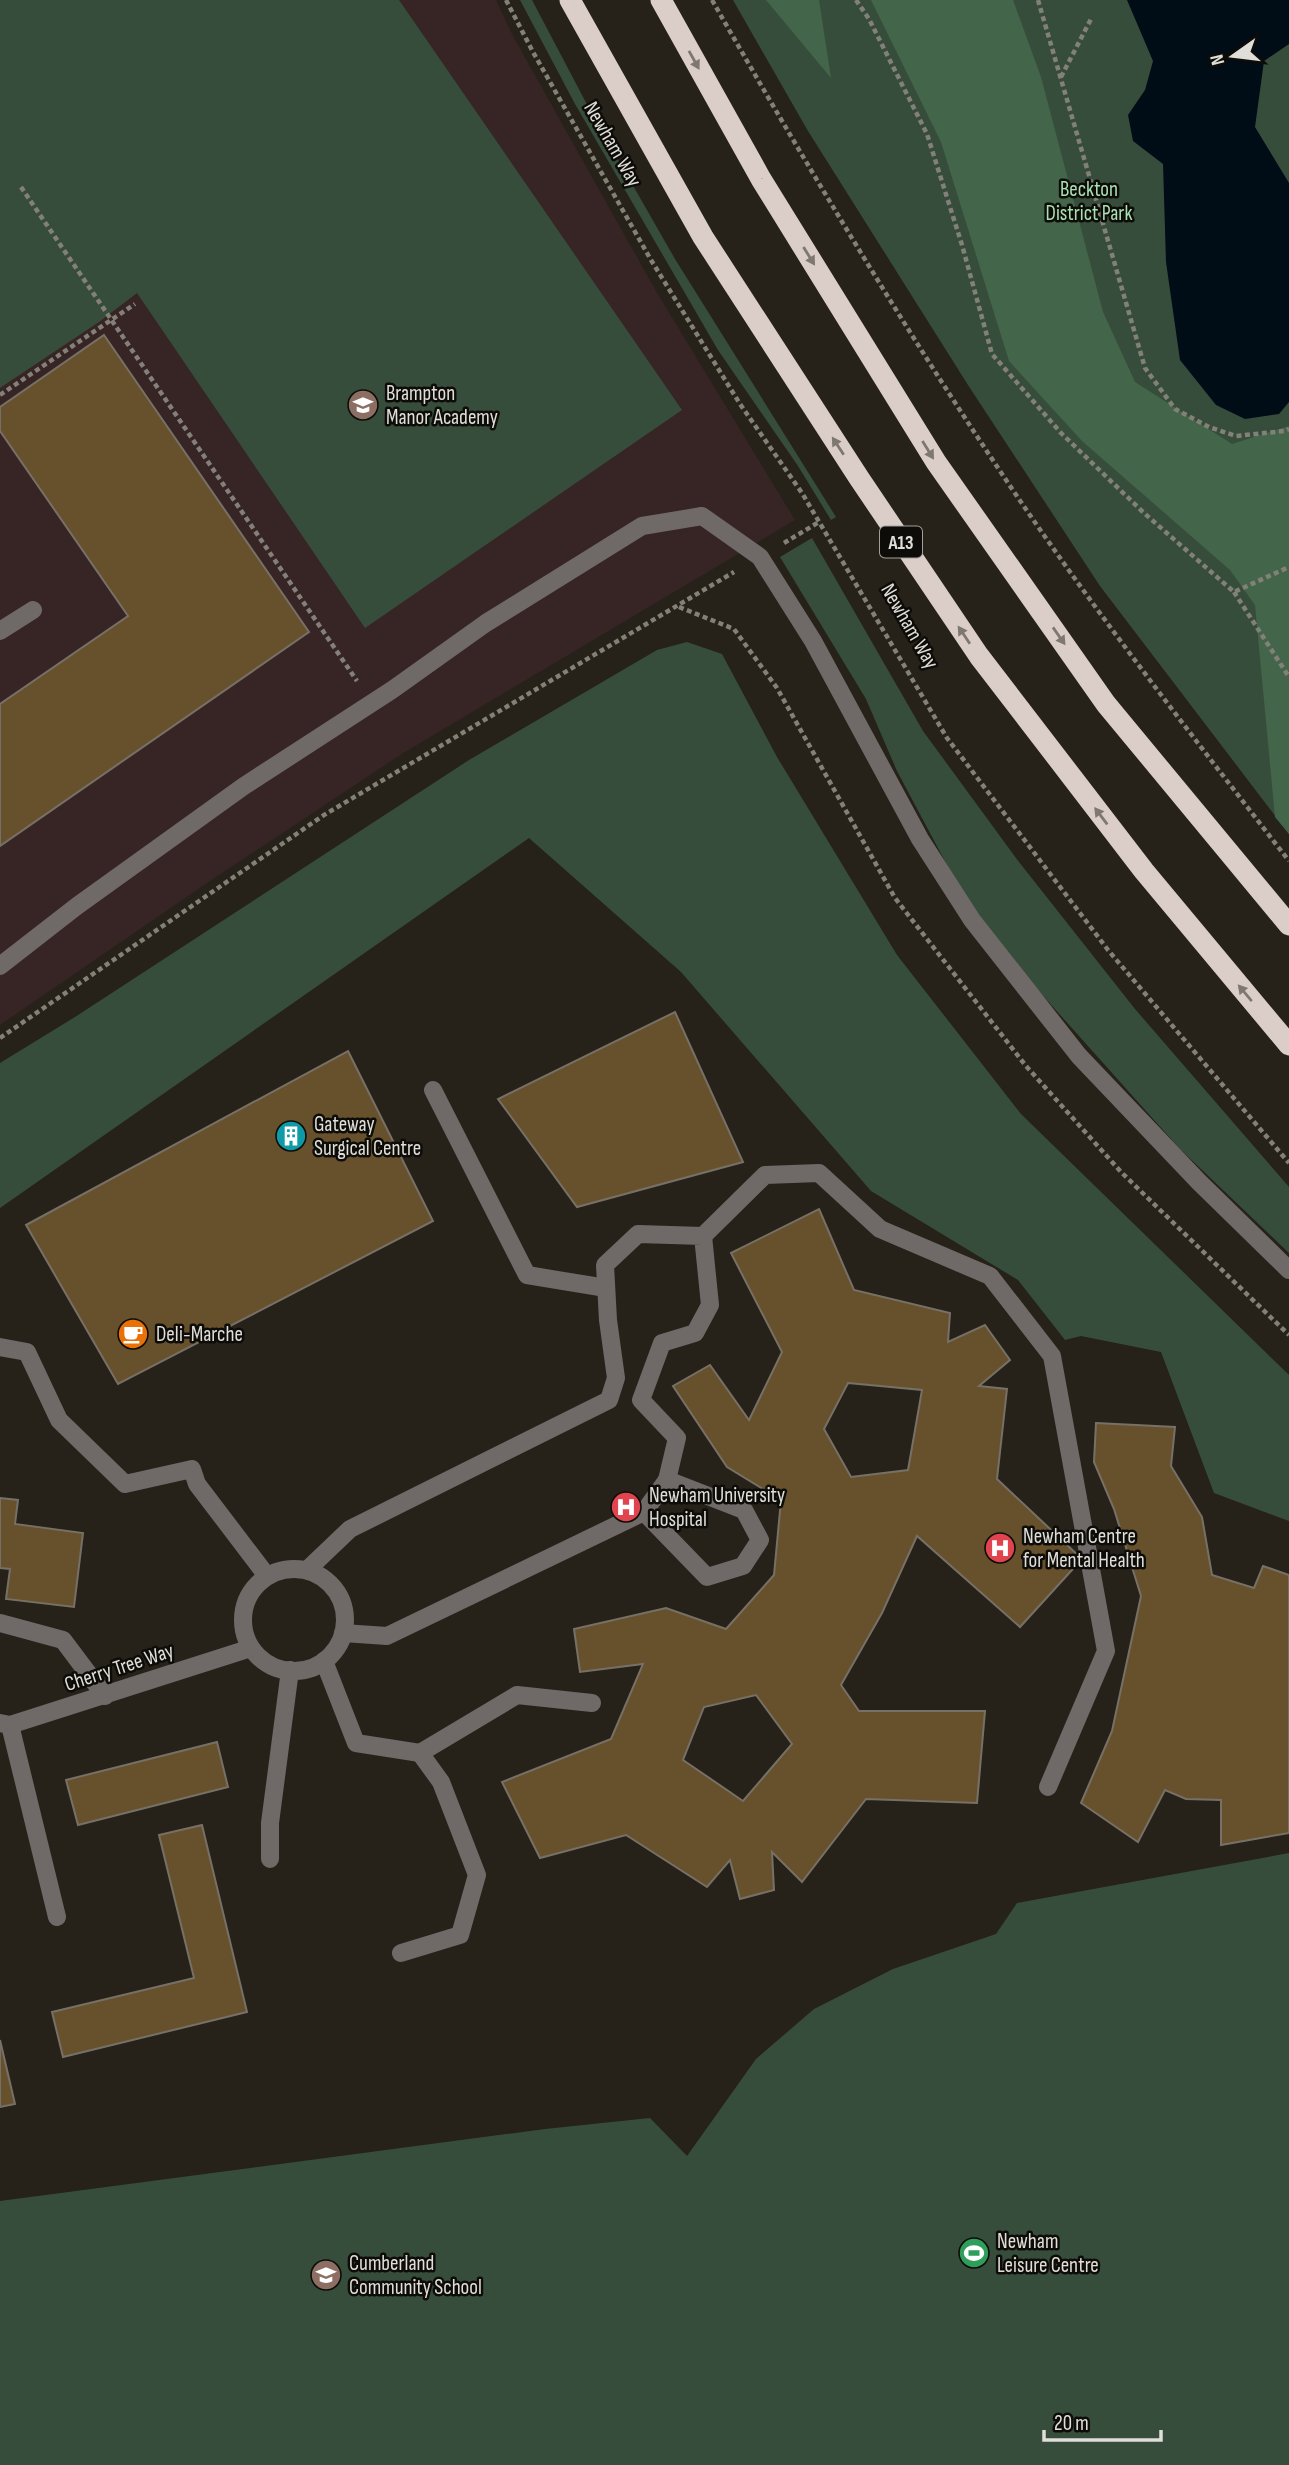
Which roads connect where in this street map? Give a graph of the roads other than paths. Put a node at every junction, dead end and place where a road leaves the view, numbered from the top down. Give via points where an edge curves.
1 (570, 0) edge
2 (661, 0) edge
3 (33, 610) dead end
4 (0, 631) edge
5 (1289, 925) edge
6 (0, 966) edge
7 (1289, 1045) edge
8 (433, 1090) dead end
9 (703, 1236) junction
10 (1289, 1270) edge
11 (606, 1288) junction
12 (0, 1347) edge
13 (609, 1400) junction
14 (641, 1400) junction
15 (667, 1480) junction
16 (644, 1512) junction
17 (307, 1570) junction
18 (267, 1576) junction
19 (0, 1623) edge
20 (343, 1633) junction
21 (251, 1648) junction
22 (324, 1661) junction
23 (289, 1670) junction
24 (105, 1696) junction
25 (592, 1703) dead end
26 (5, 1724) edge
27 (420, 1753) junction
28 (1048, 1787) dead end
29 (270, 1859) dead end
30 (57, 1917) dead end
31 (401, 1953) dead end

7 -> 1 highway, Newham Way / A13 via 1143,871 979,656 703,237
2 -> 5 highway via 761,179 936,462 1106,704
3 - 4 lane
6 - 10 lane via 244,786 486,623 642,526 702,516 760,557 820,652 920,839 972,920 1079,1056
8 - 11 lane via 527,1275
9 - 11 lane via 638,1234 605,1265
9 - 14 lane via 710,1305 695,1333 663,1343
9 - 28 lane via 765,1175 819,1173 880,1229 990,1276 1052,1356 1106,1651
11 - 13 lane via 616,1378
12 - 18 lane via 27,1352 59,1420 125,1484 192,1469 197,1484
13 - 14 lane
13 - 17 lane via 350,1529
14 - 15 lane via 677,1438
15 - 16 lane
15 - 16 lane via 744,1510 760,1540 743,1566 706,1577
16 - 20 lane via 387,1636
17 - 18 lane via 281,1570
17 - 20 lane via 322,1576 340,1598 345,1615
18 - 21 lane via 246,1600 244,1625
19 - 24 lane via 63,1640
20 - 22 lane
21 - 23 lane via 264,1661
21 - 24 lane, Cherry Tree Way
22 - 23 lane
22 - 27 lane via 356,1742
23 - 29 lane via 270,1823
24 - 26 lane, Cherry Tree Way
25 - 27 lane via 517,1695
26 - 30 lane
27 - 31 lane via 441,1782 477,1875 460,1935

